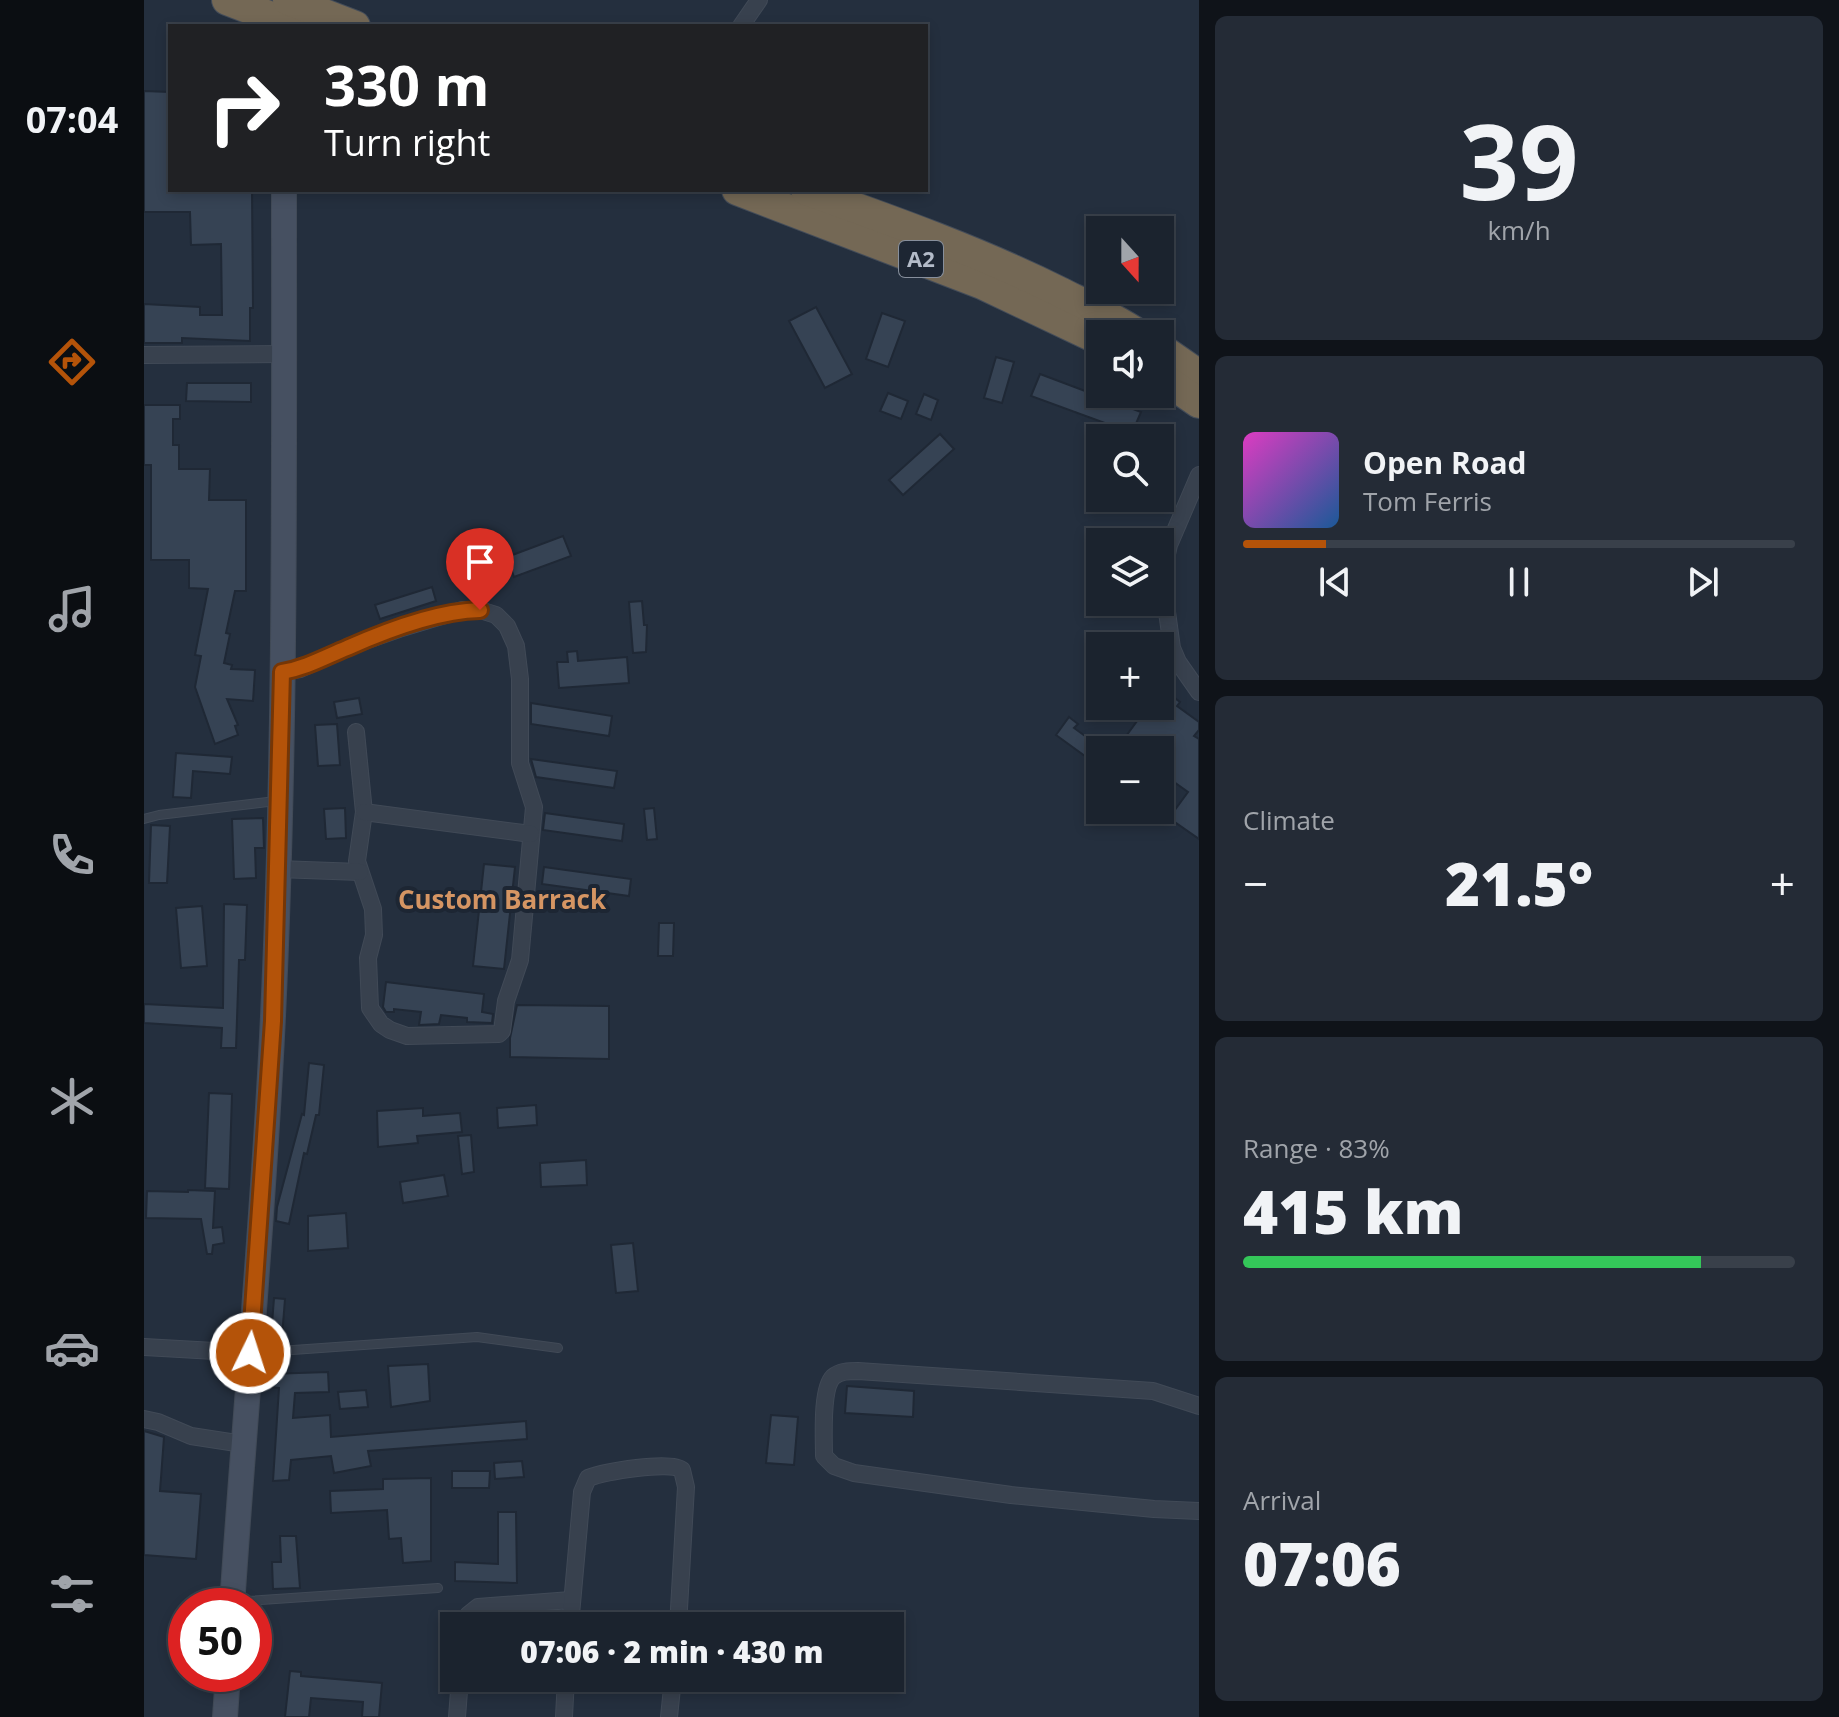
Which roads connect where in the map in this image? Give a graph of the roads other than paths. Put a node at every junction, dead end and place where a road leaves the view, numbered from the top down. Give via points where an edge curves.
1 (759, 0) edge
2 (742, 24) edge
3 (284, 192) edge
4 (742, 192) edge
5 (811, 192) edge
6 (1114, 320) edge
7 (1086, 333) edge
8 (284, 354) junction
9 (144, 355) edge
10 (1174, 362) edge
11 (1174, 363) edge
12 (1199, 375) edge
13 (1199, 403) edge
14 (1199, 475) edge
15 (282, 672) junction
16 (1199, 692) edge
17 (356, 732) dead end
18 (281, 800) junction
19 (364, 812) junction
20 (144, 819) edge
21 (531, 834) junction
22 (278, 869) junction
23 (360, 872) junction
24 (144, 1347) edge
25 (558, 1348) dead end
26 (250, 1353) junction
27 (1199, 1406) edge
28 (144, 1419) edge
29 (243, 1444) junction
30 (1199, 1511) edge
31 (233, 1588) edge
32 (438, 1588) dead end
33 (571, 1600) junction
34 (272, 1601) edge
35 (472, 1612) edge
36 (571, 1612) edge
37 (679, 1612) edge
38 (227, 1692) edge
39 (459, 1692) edge
40 (565, 1692) edge
41 (672, 1692) edge
42 (225, 1717) edge
43 (457, 1717) edge
44 (564, 1717) edge
45 (669, 1717) edge

1 - 2 street
3 - 8 main road
4 - 7 highway, A2 via 982,284
5 - 6 highway, A2 via 973,252
8 - 9 street
8 - 15 main road
10 - 12 highway
11 - 13 highway
14 - 16 street via 1169,545 1162,576 1172,648
15 - 18 main road
15 - 21 street via 462,610 496,615 516,646 520,763 534,807
17 - 19 street
18 - 20 lane
18 - 22 main road
19 - 21 street
19 - 23 street
21 - 23 street via 520,960 502,1031 495,1035 407,1036 375,1018 368,997 373,909
22 - 23 street
22 - 26 main road
24 - 26 street
25 - 26 lane via 477,1337
26 - 29 main road
27 - 30 street via 1153,1391 858,1371 840,1373 829,1383 824,1425 824,1456 854,1473 1011,1495
28 - 29 street via 191,1436
29 - 31 main road
32 - 34 lane
33 - 35 street via 478,1607
33 - 36 street
33 - 37 street via 582,1492 588,1478 678,1466 686,1487
38 - 42 main road
39 - 43 street
40 - 44 street
41 - 45 street

